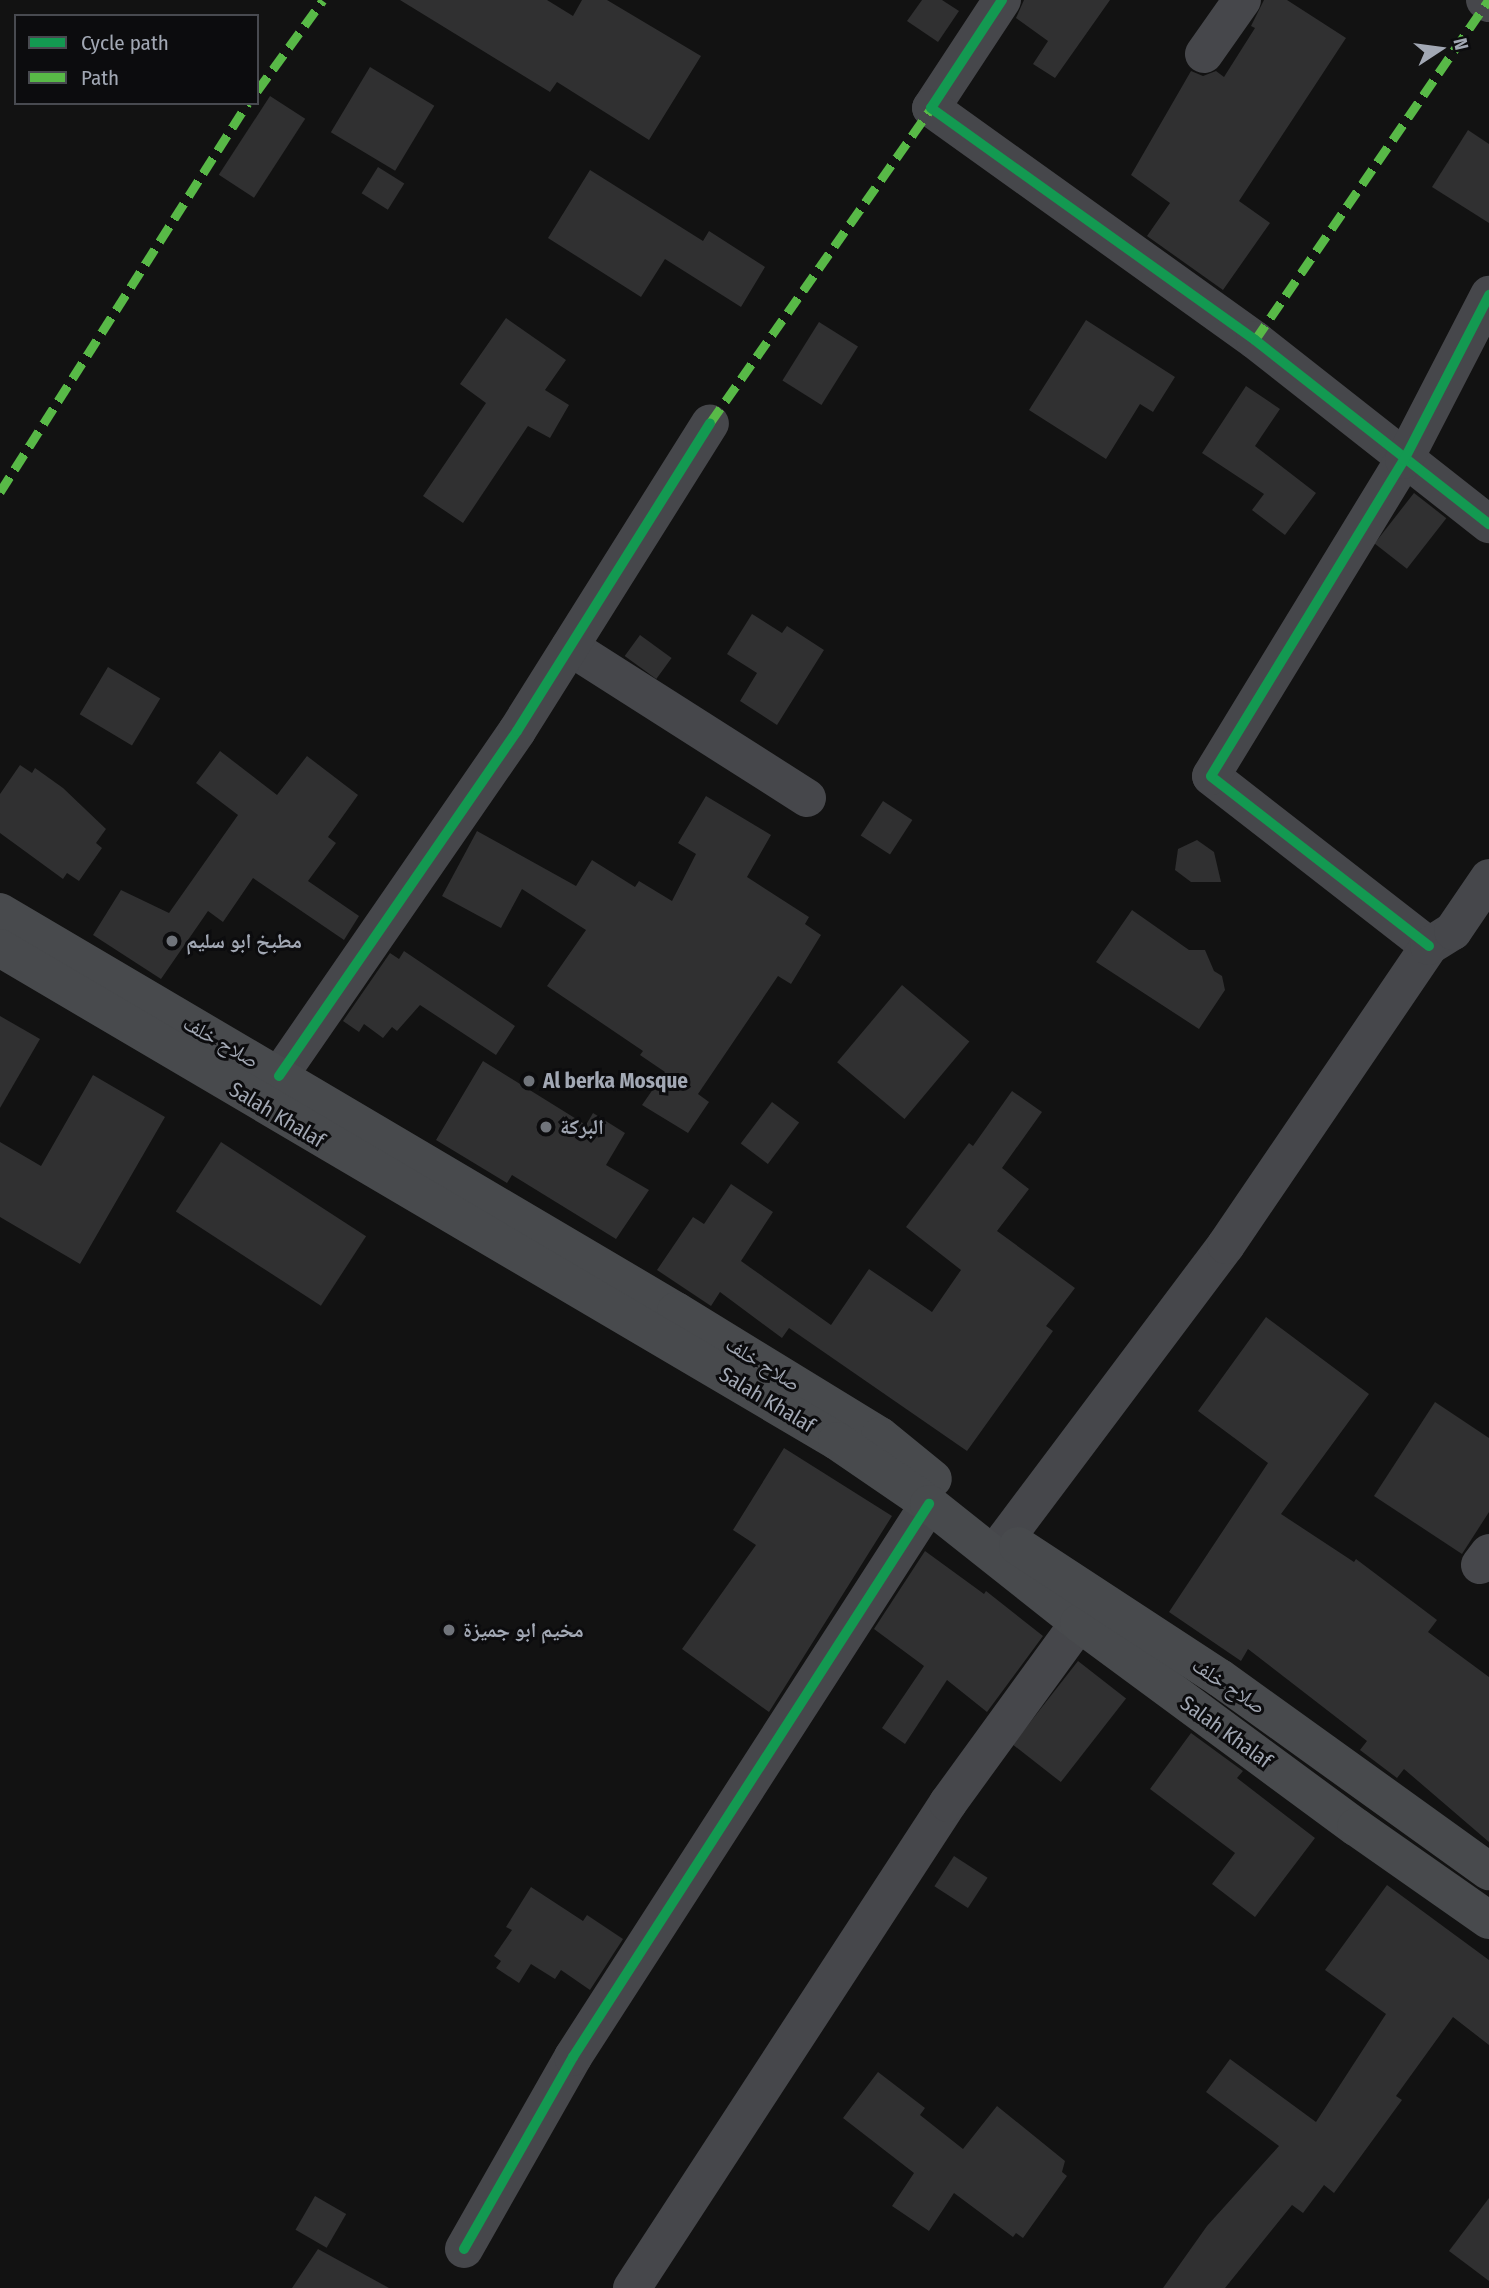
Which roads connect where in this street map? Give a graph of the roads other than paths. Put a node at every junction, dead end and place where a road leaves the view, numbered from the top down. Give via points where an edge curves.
1 (1002, 0) edge
2 (1242, 0) edge
3 (1204, 54) dead end
4 (1489, 295) edge
5 (710, 423) dead end
6 (1404, 460) junction
7 (1489, 524) edge
8 (570, 647) junction
9 (807, 798) dead end
10 (1489, 878) edge
11 (0, 912) edge
12 (1429, 946) junction
13 (0, 948) edge
14 (279, 1076) junction
15 (929, 1504) junction
16 (1006, 1538) junction
17 (1079, 1623) junction
18 (1489, 1871) edge
19 (1489, 1920) edge
20 (464, 2249) dead end
21 (632, 2288) edge

1 - 6 street via 932,108 1255,340
2 - 3 street
4 - 6 street
5 - 8 street
6 - 7 street
6 - 12 street via 1211,776
8 - 9 street
8 - 14 street
10 - 12 street via 1453,931
11 - 14 main road, صلاح خلف
12 - 16 street via 1226,1245
13 - 15 main road, Salah Khalaf via 389,1181 772,1401
14 - 16 main road, صلاح خلف via 880,1436
15 - 17 main road, Salah Khalaf
15 - 20 street via 573,2057
16 - 18 main road, صلاح خلف via 1220,1678
17 - 19 main road, Salah Khalaf
17 - 21 street via 948,1803

